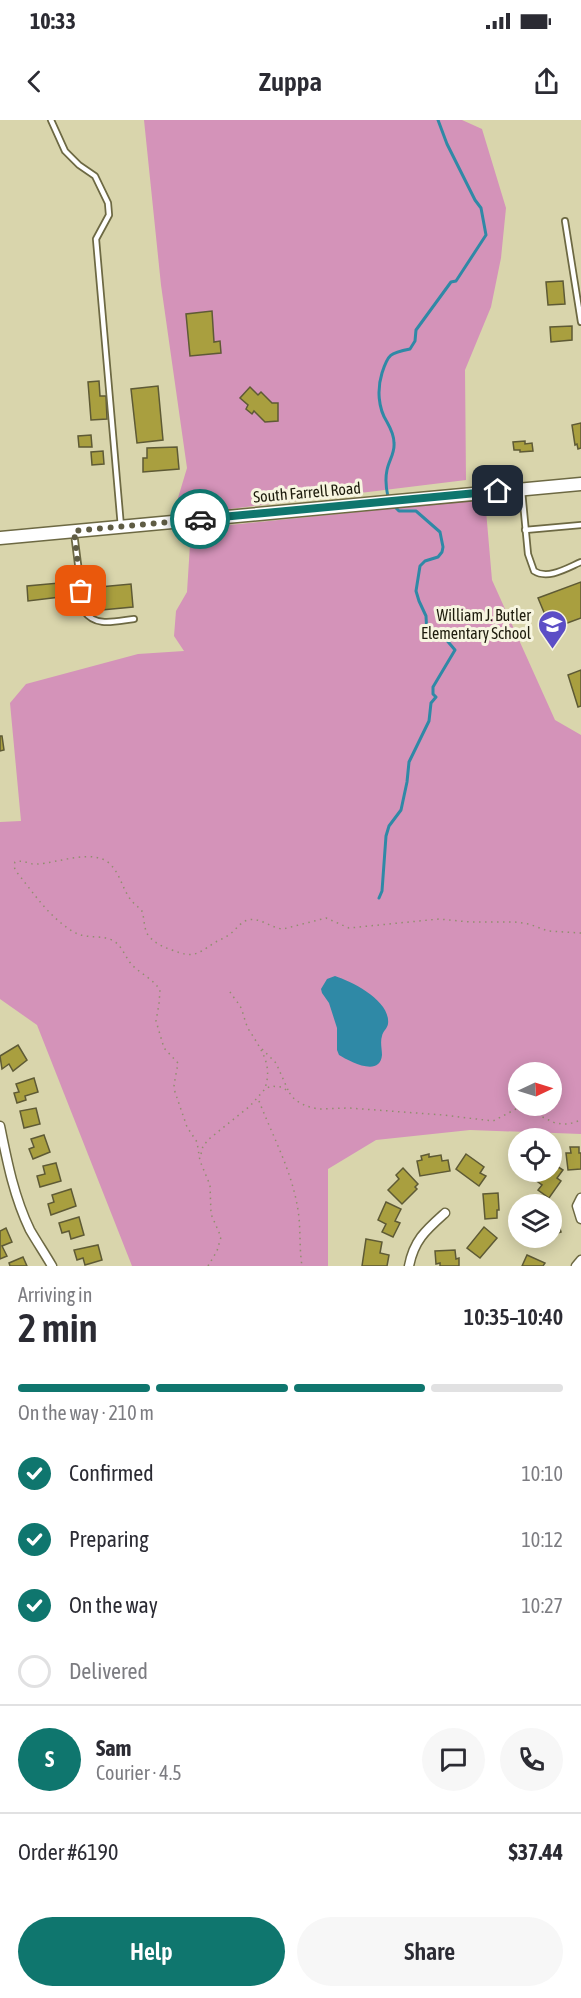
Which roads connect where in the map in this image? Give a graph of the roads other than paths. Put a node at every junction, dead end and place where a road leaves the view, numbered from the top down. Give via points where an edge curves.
1 (51, 120) edge
2 (565, 221) dead end
3 (581, 322) edge
4 (581, 484) edge
5 (522, 489) junction
6 (581, 525) edge
7 (121, 527) junction
8 (525, 530) junction
9 (74, 531) junction
10 (0, 538) edge
11 (581, 562) edge
12 (134, 619) dead end
13 (0, 1126) edge
14 (581, 1198) edge
15 (445, 1213) dead end
16 (581, 1219) edge
17 (581, 1260) edge
18 (52, 1266) edge
19 (409, 1266) edge
20 (576, 1266) edge

1 - 7 lane via 64,151 95,176 110,211 96,239
2 - 3 lane
4 - 5 street, South Farrell Road
5 - 7 street, South Farrell Road
5 - 8 lane
6 - 8 lane
7 - 9 street, South Farrell Road
8 - 11 lane via 530,564 538,574 551,574
9 - 10 street, South Farrell Road
9 - 12 lane via 88,617 105,623
13 - 18 street via 15,1193
14 - 16 street via 577,1206
15 - 19 street via 422,1234
17 - 20 street

